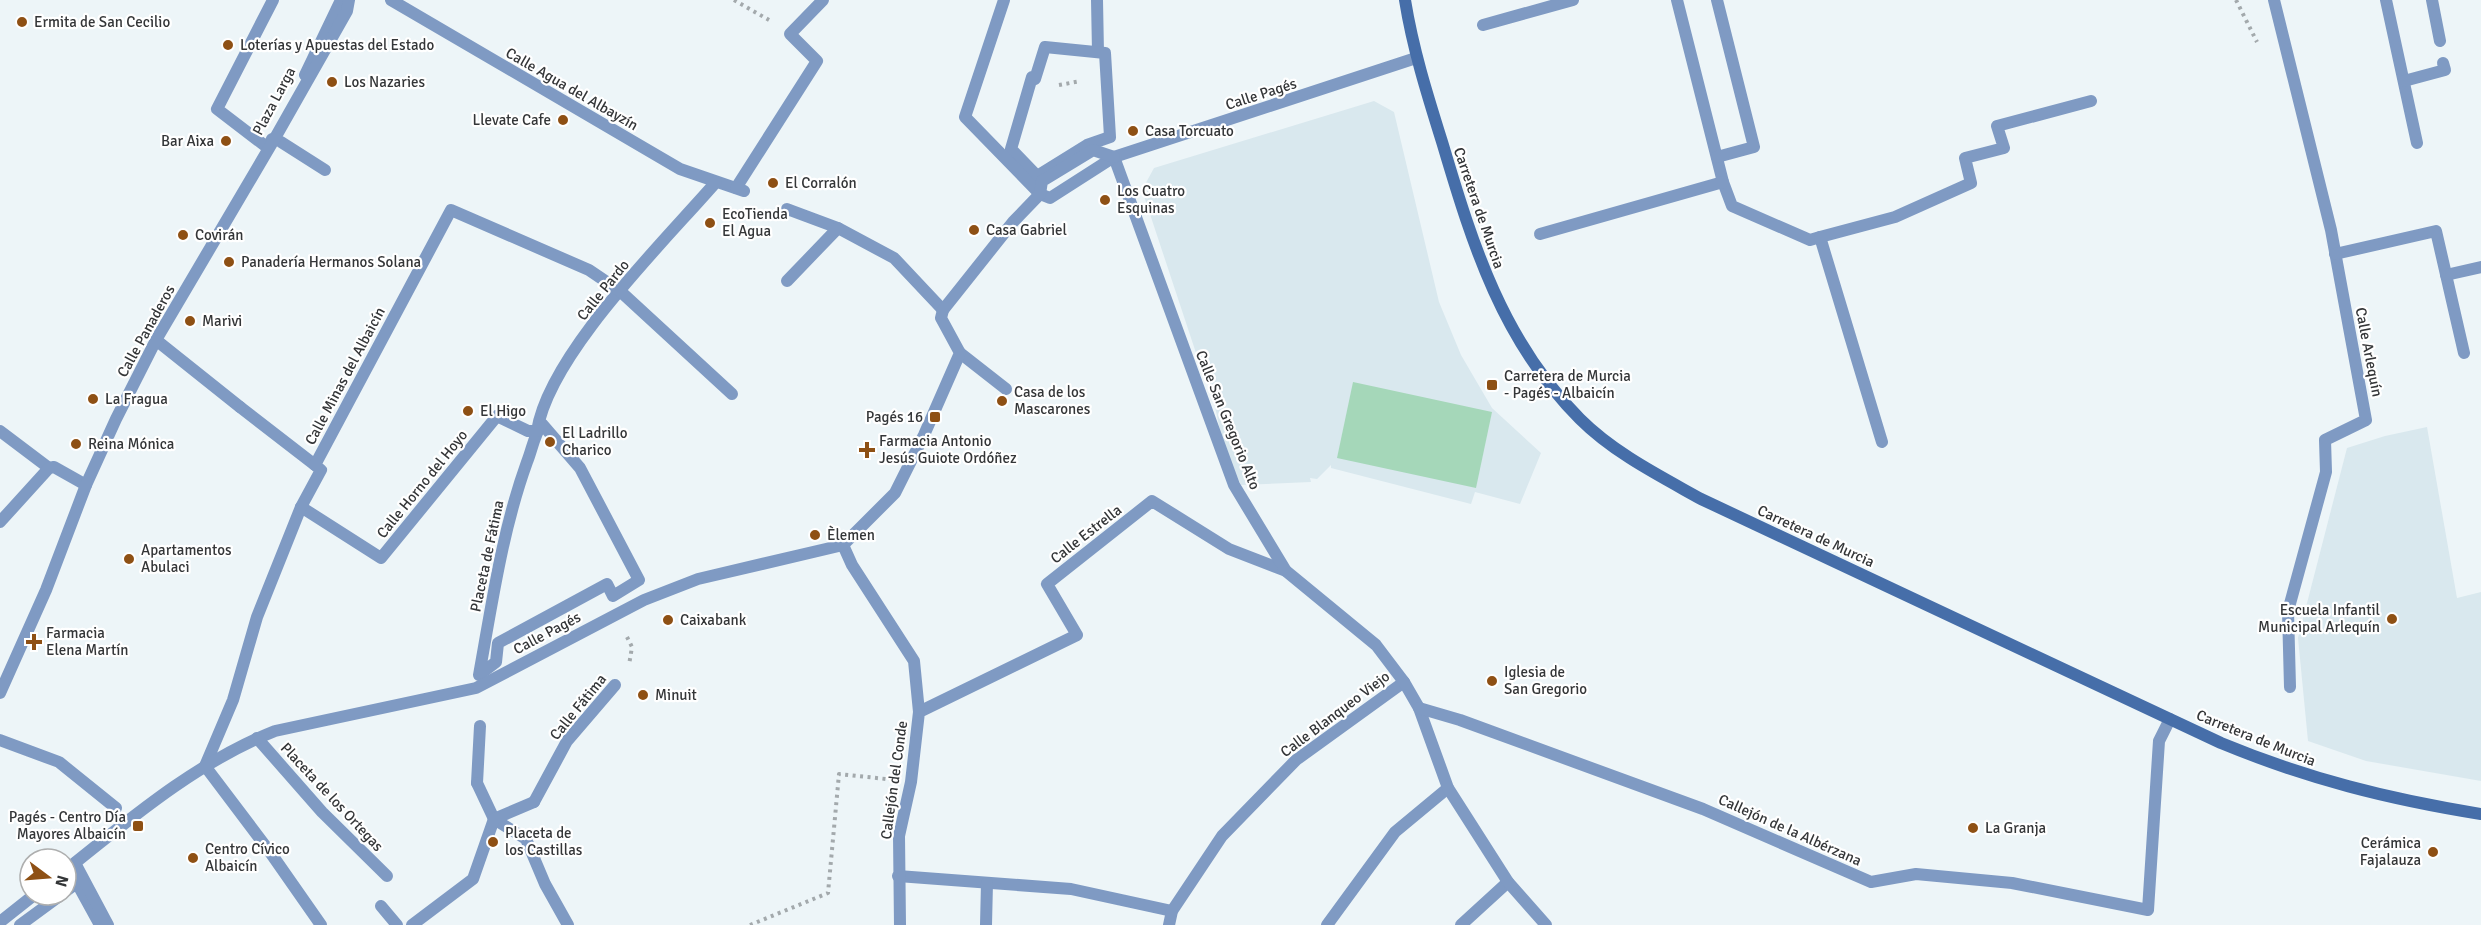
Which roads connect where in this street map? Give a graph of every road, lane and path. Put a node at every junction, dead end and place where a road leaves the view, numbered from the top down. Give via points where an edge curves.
1 (273, 0) edge
2 (341, 0) edge
3 (349, 0) edge
4 (391, 0) edge
5 (734, 0) edge
6 (823, 0) edge
7 (1004, 0) edge
8 (1097, 0) edge
9 (1405, 0) edge
10 (1573, 0) edge
11 (1677, 0) edge
12 (1717, 0) edge
13 (2274, 0) edge
14 (2386, 0) edge
15 (2432, 0) edge
16 (1483, 25) dead end
17 (790, 34) junction
18 (2440, 41) dead end
19 (1098, 52) junction
20 (1416, 58) junction
21 (2443, 63) dead end
22 (2404, 81) junction
23 (2091, 101) dead end
24 (281, 142) dead end
25 (2417, 143) dead end
26 (1114, 157) junction
27 (1717, 157) junction
28 (325, 170) dead end
29 (716, 182) junction
30 (1723, 182) junction
31 (1040, 194) junction
32 (787, 209) dead end
33 (838, 228) junction
34 (1540, 234) dead end
35 (1820, 237) junction
36 (2335, 254) junction
37 (2481, 267) edge
38 (2446, 275) junction
39 (787, 281) dead end
40 (620, 291) junction
41 (943, 310) junction
42 (156, 340) junction
43 (2464, 353) dead end
44 (960, 354) junction
45 (1006, 388) dead end
46 (732, 394) dead end
47 (0, 431) edge
48 (537, 431) junction
49 (1882, 442) dead end
50 (315, 465) junction
51 (49, 468) junction
52 (86, 485) junction
53 (301, 507) junction
54 (0, 522) edge
55 (843, 545) junction
56 (1286, 571) junction
57 (623, 630) dead end
58 (1404, 682) junction
59 (615, 685) joint
60 (2290, 687) dead end
61 (0, 693) edge
62 (1419, 708) junction
63 (919, 712) junction
64 (2170, 719) junction
65 (480, 726) dead end
66 (257, 738) junction
67 (0, 740) edge
68 (205, 766) junction
69 (911, 782) junction
70 (1448, 788) junction
71 (116, 808) dead end
72 (2481, 814) edge
73 (494, 819) junction
74 (78, 860) edge
75 (387, 876) dead end
76 (898, 876) junction
77 (78, 878) edge
78 (1508, 882) junction
79 (987, 883) junction
80 (78, 885) edge
81 (381, 906) dead end
82 (20, 907) edge
83 (45, 907) edge
84 (1172, 911) junction
85 (1, 923) edge
86 (20, 925) edge
87 (100, 925) edge
88 (108, 925) edge
89 (321, 925) edge
90 (397, 925) edge
91 (412, 925) edge
92 (568, 925) edge
93 (750, 925) edge
94 (900, 925) edge
95 (986, 925) edge
96 (1169, 925) edge
97 (1328, 925) edge
98 (1461, 925) edge
99 (1546, 925) edge

1 - 2 street, Plaza Larga via 217,109 268,148
3 - 42 street, Calle Panaderos via 347,11 276,138
4 - 29 street, Calle Agua del Albayzín via 680,169
5 - 17 path
6 - 17 street
7 - 31 street via 964,117
8 - 19 street
9 - 20 main road, Carretera de Murcia
10 - 16 street
11 - 27 street
12 - 27 street via 1754,147
13 - 36 street, Calle Arlequín
14 - 22 street
15 - 18 street
17 - 29 street, Calle Agua del Albayzín via 817,61 740,190
19 - 19 street via 1045,47 1011,149 1037,176 1087,145 1110,137 1105,53
20 - 26 street, Calle Pagés
20 - 64 main road, Carretera de Murcia via 1463,214 1491,289 1532,363 1581,421 1651,471 1701,499
21 - 22 street via 2445,70
22 - 25 street
23 - 35 street via 1997,126 2004,148 1965,158 1971,183 1895,217
24 - 28 street
26 - 31 street, Calle Pagés via 1050,198
26 - 31 street, Calle Pagés via 1093,150 1042,180
26 - 56 street, Calle San Gregorio Alto via 1234,485
27 - 30 street
29 - 40 street, Calle Pardo
30 - 34 street
30 - 35 street via 1732,206 1810,240
31 - 41 street, Calle Pagés
32 - 33 street
33 - 39 street
33 - 41 street via 894,258
35 - 49 street
36 - 38 street via 2436,231
36 - 60 street, Calle Arlequín via 2366,420 2325,440 2326,472 2288,611
37 - 38 street
38 - 43 street
40 - 46 street
40 - 48 street, Calle Pardo via 578,345 555,383 539,416
40 - 50 street, Calle Minas del Albaicín via 589,270 451,210
41 - 44 street via 941,318
42 - 50 street
42 - 52 street, Calle Panaderos
44 - 45 street
44 - 55 street via 895,493
47 - 51 street
48 - 48 street, Placeta de Fátima via 542,424 580,468 639,580 613,596 607,584 498,643 496,662 479,675 503,544
48 - 53 street, Calle Horno del Hoyo via 528,431 497,416 381,558
50 - 53 street, Calle Minas del Albaicín via 321,470
51 - 52 street
51 - 54 street
52 - 61 street, Calle Panaderos via 46,590
53 - 68 street, Calle Minas del Albaicín via 256,616 233,700
55 - 63 street, Callejón del Conde via 914,661
55 - 66 street, Calle Pagés via 698,579 644,600 476,688
56 - 58 street, Calle San Gregorio Alto via 1376,645
56 - 63 street, Calle Estrella via 1229,549 1152,501 1047,584 1077,635
57 - 59 path, Calle Fátima via 632,647 629,665
58 - 62 street, Calle San Gregorio Alto
58 - 84 street, Calle Blanqueo Viejo via 1296,759 1222,837
59 - 73 street, Calle Fátima via 567,741 534,802
62 - 64 street, Callejón de la Albérzana via 1703,809 1871,882 1916,874 2000,882 2148,910 2159,741
62 - 70 street, Calle San Gregorio Alto
63 - 69 street, Callejón del Conde
64 - 72 main road, Carretera de Murcia via 2272,764 2320,780 2418,804
65 - 73 street via 477,783
66 - 68 street, Calle Pagés
66 - 75 street, Placeta de los Ortegas via 322,812
67 - 71 street via 59,762
68 - 74 street, Calle Pagés
68 - 89 street
69 - 76 street, Callejón del Conde via 899,836
69 - 93 path via 839,774 828,893
70 - 78 street, Calle San Gregorio Alto
70 - 97 street via 1395,832
73 - 91 street via 473,879
73 - 92 street via 526,839
76 - 79 street
76 - 94 street, Callejón del Conde
77 - 88 street
78 - 98 street
78 - 99 street, Calle San Gregorio Alto
79 - 84 street via 1071,889
79 - 95 street
80 - 87 street
81 - 90 street
82 - 85 street
83 - 86 street
84 - 96 street, Calle Blanqueo Viejo

